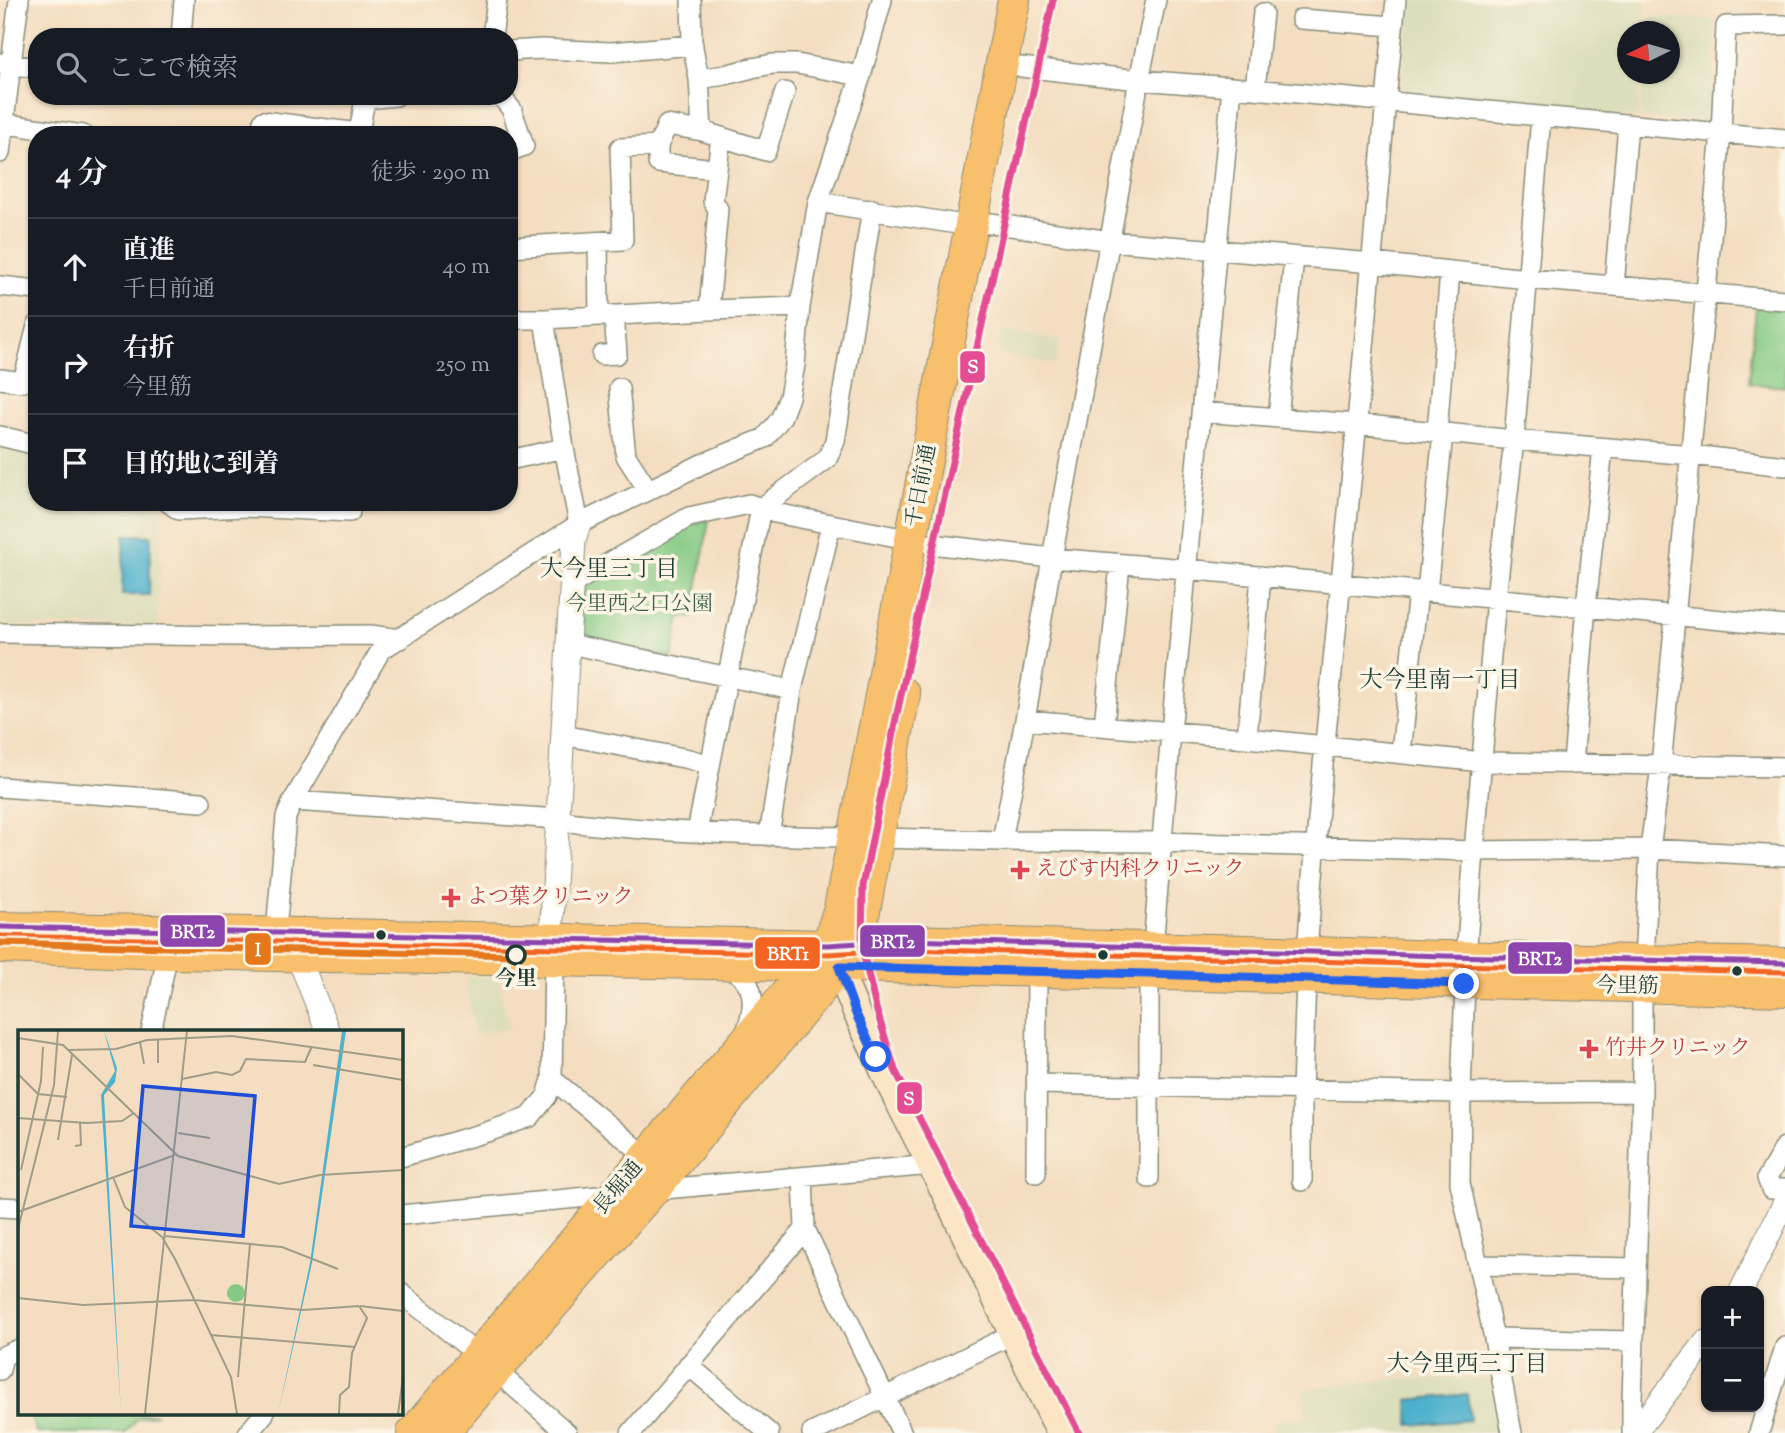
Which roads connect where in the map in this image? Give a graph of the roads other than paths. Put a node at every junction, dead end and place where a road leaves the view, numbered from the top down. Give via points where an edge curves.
1 (184, 0) edge
2 (497, 0) edge
3 (691, 0) edge
4 (882, 0) edge
5 (1014, 0) edge
6 (1035, 0) edge
7 (1156, 0) edge
8 (1396, 0) edge
9 (13, 1) edge
10 (1263, 13) dead end
11 (1301, 19) dead end
12 (1785, 25) edge
13 (1393, 26) junction
14 (182, 28) edge
15 (493, 28) edge
16 (693, 45) junction
17 (518, 50) edge
18 (6, 64) edge
19 (28, 67) edge
20 (1021, 67) junction
21 (861, 76) junction
22 (699, 79) junction
23 (1139, 80) junction
24 (1232, 87) junction
25 (1255, 89) junction
26 (785, 92) dead end
27 (1385, 101) junction
28 (364, 105) edge
29 (508, 105) edge
30 (1541, 117) junction
31 (263, 121) dead end
32 (2, 123) edge
33 (1628, 125) junction
34 (303, 126) edge
35 (360, 126) edge
36 (517, 126) edge
37 (28, 127) edge
38 (518, 128) edge
39 (1721, 133) junction
40 (711, 134) junction
41 (1785, 139) edge
42 (658, 146) junction
43 (518, 148) edge
44 (0, 153) edge
45 (717, 169) junction
46 (818, 202) junction
47 (872, 209) junction
48 (980, 224) junction
49 (1110, 241) junction
50 (598, 242) junction
51 (518, 246) edge
52 (1217, 250) junction
53 (1294, 258) junction
54 (1373, 263) junction
55 (1450, 271) junction
56 (1528, 279) junction
57 (0, 286) edge
58 (1614, 286) junction
59 (28, 289) edge
60 (1707, 293) junction
61 (1785, 300) edge
62 (800, 307) junction
63 (709, 310) junction
64 (606, 315) junction
65 (518, 319) edge
66 (544, 319) junction
67 (602, 355) dead end
68 (28, 363) edge
69 (0, 379) edge
70 (619, 388) dead end
71 (1201, 412) junction
72 (1278, 418) junction
73 (1357, 424) junction
74 (1440, 432) junction
75 (0, 436) edge
76 (1514, 440) junction
77 (28, 443) edge
78 (564, 448) junction
79 (1604, 448) junction
80 (1692, 455) junction
81 (518, 458) edge
82 (1785, 466) edge
83 (648, 490) junction
84 (761, 508) junction
85 (329, 511) edge
86 (350, 511) edge
87 (579, 524) junction
88 (831, 524) junction
89 (921, 542) junction
90 (1052, 558) junction
91 (1120, 564) junction
92 (1186, 569) junction
93 (1261, 576) junction
94 (572, 584) junction
95 (1340, 584) junction
96 (1422, 592) junction
97 (1496, 598) junction
98 (1586, 606) junction
99 (1674, 615) junction
100 (1785, 626) edge
101 (0, 633) edge
102 (400, 639) junction
103 (569, 644) junction
104 (728, 676) junction
105 (792, 690) junction
106 (1025, 720) junction
107 (1104, 726) junction
108 (1171, 732) junction
109 (564, 735) junction
110 (1247, 738) junction
111 (1325, 746) junction
112 (1401, 753) junction
113 (1483, 762) junction
114 (1573, 764) junction
115 (710, 765) junction
116 (1661, 766) junction
117 (1785, 767) edge
118 (0, 787) edge
119 (293, 801) junction
120 (201, 802) dead end
121 (558, 820) junction
122 (697, 832) junction
123 (769, 836) junction
124 (866, 838) junction
125 (1002, 841) junction
126 (1161, 842) junction
127 (1315, 847) junction
128 (1650, 849) junction
129 (1474, 851) junction
130 (1785, 856) edge
131 (0, 927) edge
132 (276, 932) junction
133 (172, 934) junction
134 (0, 948) edge
135 (552, 950) junction
136 (833, 955) junction
137 (296, 956) junction
138 (1151, 960) junction
139 (721, 964) junction
140 (1785, 964) edge
141 (1306, 966) junction
142 (1465, 970) junction
143 (1037, 972) junction
144 (1643, 974) junction
145 (1785, 991) edge
146 (151, 1030) edge
147 (327, 1030) edge
148 (741, 1045) junction
149 (552, 1079) junction
150 (1038, 1084) junction
151 (1150, 1087) junction
152 (1302, 1090) junction
153 (1642, 1092) junction
154 (1461, 1093) junction
155 (1785, 1147) edge
156 (646, 1156) junction
157 (402, 1157) edge
158 (932, 1165) junction
159 (1036, 1173) dead end
160 (803, 1177) junction
161 (1149, 1178) dead end
162 (1302, 1181) dead end
163 (1785, 1189) edge
164 (653, 1190) junction
165 (1785, 1202) edge
166 (607, 1203) junction
167 (0, 1207) edge
168 (18, 1208) edge
169 (402, 1215) edge
170 (806, 1229) junction
171 (1478, 1265) junction
172 (1636, 1268) junction
173 (1743, 1286) edge
174 (402, 1294) edge
175 (1013, 1334) junction
176 (1494, 1338) junction
177 (1633, 1341) junction
178 (1785, 1347) edge
179 (1701, 1348) edge
180 (486, 1363) junction
181 (688, 1365) junction
182 (885, 1396) junction
183 (413, 1433) edge
184 (443, 1433) edge
185 (567, 1433) edge
186 (631, 1433) edge
187 (769, 1433) edge
188 (812, 1433) edge
189 (902, 1433) edge
190 (1060, 1433) edge
191 (1511, 1433) edge
192 (1634, 1433) edge
193 (1759, 1433) edge

1 - 14 street
2 - 15 street
3 - 16 street
4 - 21 street
5 - 48 highway, 千日前通
6 - 20 highway, 千日前通
7 - 23 street
8 - 13 street
9 - 18 street
10 - 25 street
11 - 13 street
12 - 39 street via 1726,26
13 - 27 street
16 - 17 street via 611,52
16 - 22 street
18 - 19 street
18 - 32 street
20 - 23 street
20 - 48 highway, 千日前通
21 - 22 street via 773,64
21 - 46 street
22 - 40 street
23 - 24 street
23 - 49 street
24 - 25 street
24 - 52 street
25 - 27 street
26 - 40 street via 766,151
27 - 30 street
27 - 54 street
28 - 35 street
29 - 36 street
30 - 33 street
30 - 56 street
31 - 34 street
32 - 37 street
32 - 44 street
33 - 39 street
33 - 58 street
38 - 43 street via 524,146
39 - 41 street
39 - 60 street
40 - 42 street via 667,125
40 - 45 street
42 - 45 street via 658,163
42 - 50 street via 620,148 623,240
45 - 63 street
46 - 47 street
46 - 62 street
47 - 48 street
47 - 84 street via 835,441 827,459
48 - 49 street
48 - 89 highway, 千日前通
49 - 52 street
49 - 90 street
50 - 51 street
50 - 64 street
52 - 53 street
52 - 71 street
53 - 54 street
53 - 72 street
54 - 55 street
54 - 73 street
55 - 56 street
55 - 74 street
56 - 58 street
56 - 76 street
57 - 59 street
58 - 60 street
60 - 61 street
60 - 80 street
62 - 63 street
62 - 83 street via 789,397 781,418 765,438
63 - 64 street
64 - 66 street
64 - 67 street via 617,354
65 - 66 street
66 - 78 street
68 - 69 street via 23,383
70 - 83 street via 626,456
71 - 72 street
71 - 92 street
72 - 73 street
73 - 74 street
73 - 95 street
74 - 76 street
74 - 96 street
75 - 77 street
76 - 79 street
76 - 97 street
78 - 81 street
78 - 87 street
79 - 80 street
79 - 98 street
80 - 82 street
80 - 99 street
83 - 87 street
84 - 88 street
84 - 94 street via 749,504 689,517
84 - 104 street
85 - 86 street
87 - 94 street
87 - 102 street
88 - 89 street
88 - 105 street
89 - 90 street
89 - 124 highway, 千日前通
90 - 91 street
90 - 106 street
91 - 92 street
91 - 107 street
92 - 93 street
92 - 108 street
93 - 95 street
93 - 110 street
94 - 103 street
95 - 96 street
95 - 111 street
96 - 97 street
96 - 112 street
97 - 98 street
97 - 113 street
98 - 99 street
98 - 114 street
99 - 100 street
99 - 116 street
101 - 102 street via 370,635
102 - 119 street via 381,650
103 - 104 street
103 - 109 street
104 - 105 street
104 - 115 street
105 - 123 street
106 - 107 street
106 - 125 street
107 - 108 street
108 - 110 street
108 - 126 street
109 - 115 street
109 - 121 street
110 - 111 street
111 - 112 street
111 - 127 street
112 - 113 street
113 - 114 street
113 - 129 street
114 - 116 street
115 - 122 street
116 - 117 street
116 - 128 street
118 - 120 street
119 - 121 street
119 - 132 street via 286,817
121 - 122 street
121 - 135 street
122 - 123 street
123 - 124 street
124 - 125 street
124 - 136 highway, 千日前通 via 840,908
125 - 126 street
126 - 127 street
126 - 138 street
127 - 129 street
127 - 141 street
128 - 129 street
128 - 130 street
128 - 144 street
129 - 142 street
131 - 133 main road, 今里筋
132 - 133 main road, 今里筋
132 - 135 main road, 今里筋
133 - 134 main road, 今里筋
133 - 137 main road, 今里筋
133 - 146 street
135 - 136 main road, 今里筋
135 - 137 main road, 今里筋
135 - 139 main road, 今里筋
135 - 149 street
136 - 138 main road, 今里筋 via 907,940
136 - 139 main road, 今里筋
136 - 143 main road, 今里筋
136 - 148 highway, 長堀通
136 - 158 main road via 891,1089
136 - 164 highway, 長堀通
137 - 147 street
138 - 141 main road, 今里筋
138 - 143 main road, 今里筋
138 - 151 street
139 - 148 street via 740,974 751,991 751,1013
140 - 144 main road, 今里筋
141 - 142 main road, 今里筋
141 - 152 street
142 - 144 main road, 今里筋
142 - 154 street
143 - 150 street
144 - 145 main road, 今里筋
144 - 153 street
148 - 156 highway, 長堀通
149 - 156 street
149 - 157 street via 547,1096 530,1117
150 - 151 street
150 - 159 street
151 - 152 street
151 - 161 street
152 - 154 street
152 - 162 street
153 - 154 street
153 - 172 street
154 - 171 street via 1460,1183
155 - 163 street via 1767,1178 1771,1189
156 - 166 highway, 長堀通
158 - 160 street
158 - 175 main road
160 - 164 street
160 - 170 street
164 - 180 highway, 長堀通
165 - 173 street
166 - 169 street via 598,1196
166 - 180 highway, 長堀通
167 - 168 street
170 - 181 street
170 - 182 street
171 - 172 street
171 - 176 street
172 - 177 street
174 - 180 street
175 - 182 street
175 - 190 main road
176 - 177 street
176 - 191 street
177 - 192 street
178 - 193 street
179 - 192 street
180 - 183 highway, 長堀通
180 - 184 highway, 長堀通
180 - 185 street
181 - 186 street
181 - 187 street
182 - 188 street
182 - 189 street

